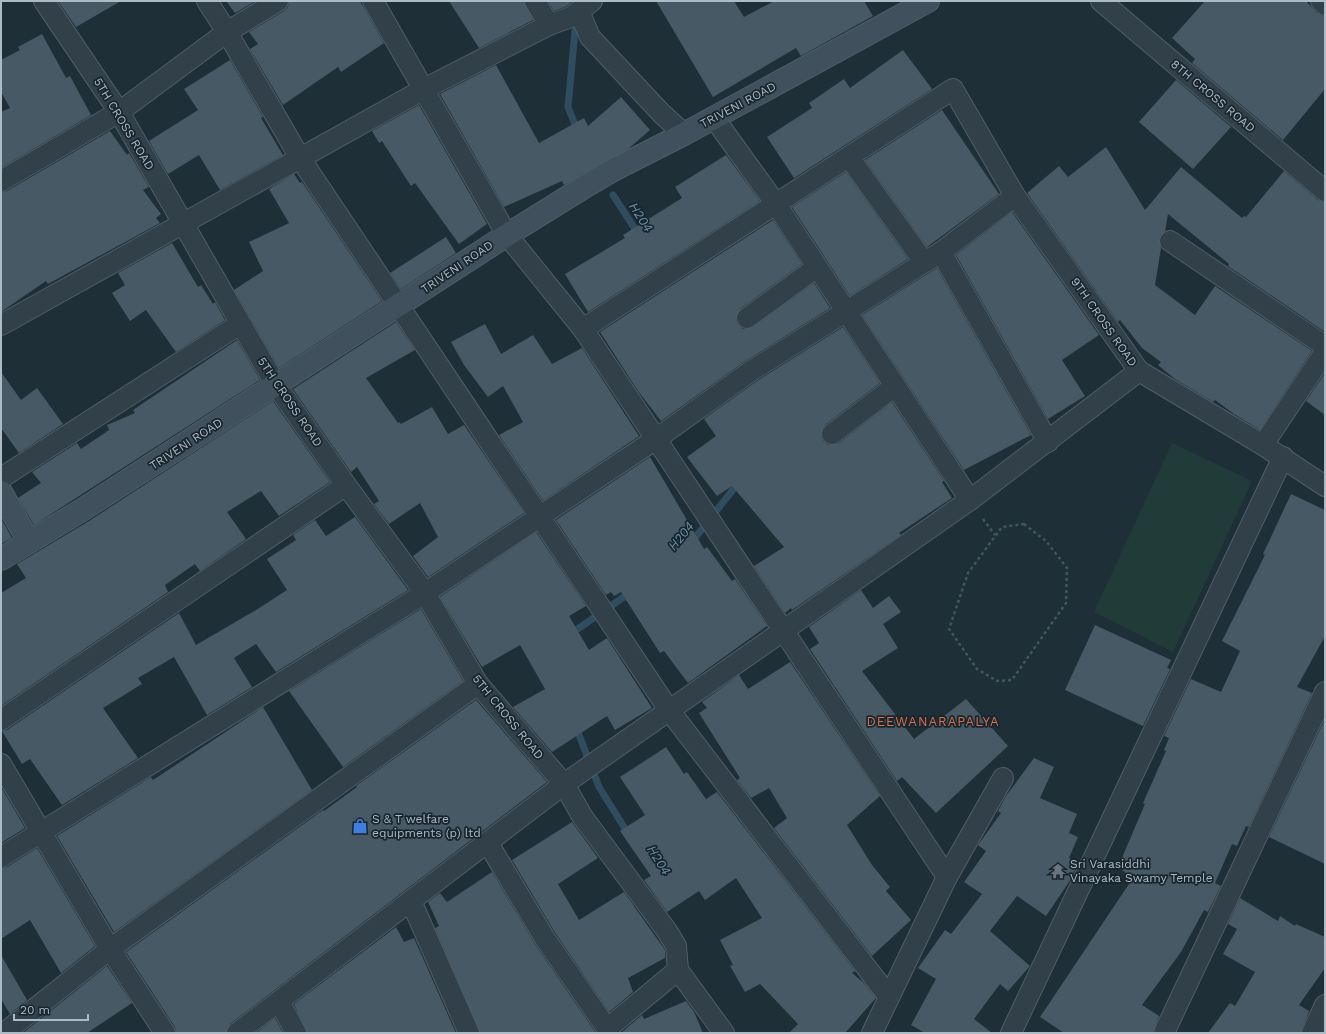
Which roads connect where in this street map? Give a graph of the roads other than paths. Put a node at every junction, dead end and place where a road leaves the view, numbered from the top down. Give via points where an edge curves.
1 (44, 1) edge
2 (207, 1) edge
3 (278, 1) edge
4 (373, 1) edge
5 (535, 1) edge
6 (928, 1) edge
7 (1101, 1) edge
8 (1321, 1) edge
9 (1325, 5) edge
10 (585, 6) edge
11 (549, 25) junction
12 (227, 32) junction
13 (424, 89) junction
14 (119, 112) junction
15 (714, 118) junction
16 (684, 134) junction
17 (849, 156) junction
18 (300, 158) junction
19 (1, 181) edge
20 (1325, 191) edge
21 (1015, 196) junction
22 (776, 204) junction
23 (182, 224) junction
24 (506, 235) junction
25 (1170, 241) dead end
26 (941, 252) junction
27 (924, 262) junction
28 (817, 266) junction
29 (398, 307) junction
30 (846, 312) junction
31 (747, 318) dead end
32 (240, 324) junction
33 (1, 325) edge
34 (583, 329) junction
35 (1325, 346) edge
36 (1325, 352) edge
37 (1139, 371) junction
38 (276, 386) junction
39 (895, 386) junction
40 (832, 434) dead end
41 (656, 439) junction
42 (1048, 442) junction
43 (1263, 445) junction
44 (1283, 457) junction
45 (1, 478) edge
46 (346, 485) junction
47 (1325, 486) edge
48 (1, 492) edge
49 (970, 500) junction
50 (540, 516) junction
51 (29, 542) junction
52 (1, 559) edge
53 (425, 593) junction
54 (784, 631) junction
55 (478, 684) junction
56 (1325, 692) edge
57 (669, 710) junction
58 (1, 720) edge
59 (1, 764) edge
60 (1003, 778) dead end
61 (564, 784) junction
62 (41, 831) junction
63 (488, 843) junction
64 (1, 857) edge
65 (947, 876) junction
66 (411, 901) junction
67 (110, 949) junction
68 (678, 970) junction
69 (889, 997) junction
70 (279, 1001) junction
71 (1325, 1005) edge
72 (609, 1030) edge
73 (4, 1033) edge
74 (165, 1033) edge
75 (237, 1033) edge
76 (296, 1033) edge
77 (470, 1033) edge
78 (724, 1033) edge
79 (872, 1033) edge
80 (1011, 1033) edge
81 (1164, 1033) edge
82 (1312, 1033) edge

1 - 14 street, 5TH CROSS ROAD
2 - 12 street
3 - 12 street
4 - 13 street
5 - 11 street
6 - 15 street, TRIVENI ROAD
7 - 20 street, 8TH CROSS ROAD
8 - 9 street
10 - 11 street via 571,17
10 - 16 street via 590,37
11 - 13 street
12 - 14 street
12 - 18 street
13 - 18 street
13 - 24 street
14 - 19 street
14 - 23 street, 5TH CROSS ROAD
15 - 16 street, TRIVENI ROAD
15 - 22 street
16 - 24 street, TRIVENI ROAD via 617,168
17 - 21 street, 9TH CROSS ROAD via 953,89
17 - 22 street
17 - 27 street
18 - 23 street
18 - 29 street
21 - 26 street
21 - 37 street, 9TH CROSS ROAD
22 - 28 street
22 - 34 street
23 - 32 street, 5TH CROSS ROAD
23 - 33 street
24 - 29 street, TRIVENI ROAD
24 - 34 street
25 - 35 street
26 - 27 street
26 - 42 street
27 - 30 street
28 - 30 street
28 - 31 street
29 - 38 street, TRIVENI ROAD
29 - 50 street
30 - 39 street
30 - 41 street via 751,371
32 - 38 street, 5TH CROSS ROAD
32 - 45 street
34 - 41 street
36 - 43 street
37 - 42 street
37 - 43 street, 9TH CROSS ROAD
38 - 46 street, 5TH CROSS ROAD
38 - 51 street, TRIVENI ROAD
39 - 40 street
39 - 49 street
41 - 50 street
41 - 54 street
42 - 49 street
43 - 44 street, 9TH CROSS ROAD
44 - 47 street, 9TH CROSS ROAD
44 - 80 street
46 - 53 street, 5TH CROSS ROAD
46 - 58 street
48 - 51 street
49 - 54 street
50 - 53 street
50 - 57 street
51 - 52 street, TRIVENI ROAD
53 - 55 street, 5TH CROSS ROAD
53 - 62 street
54 - 57 street
54 - 65 street
55 - 61 street, 5TH CROSS ROAD
55 - 67 street
56 - 81 street
57 - 61 street
57 - 69 street
59 - 62 street
60 - 65 street
61 - 63 street
61 - 68 street, 5TH CROSS ROAD via 582,816 667,931 676,946
62 - 64 street
62 - 67 street
63 - 66 street
63 - 72 street via 544,937
65 - 69 street
66 - 70 street
66 - 77 street
67 - 73 street
67 - 74 street
68 - 72 street
68 - 78 street
69 - 79 street
70 - 75 street
70 - 76 street
71 - 82 street

